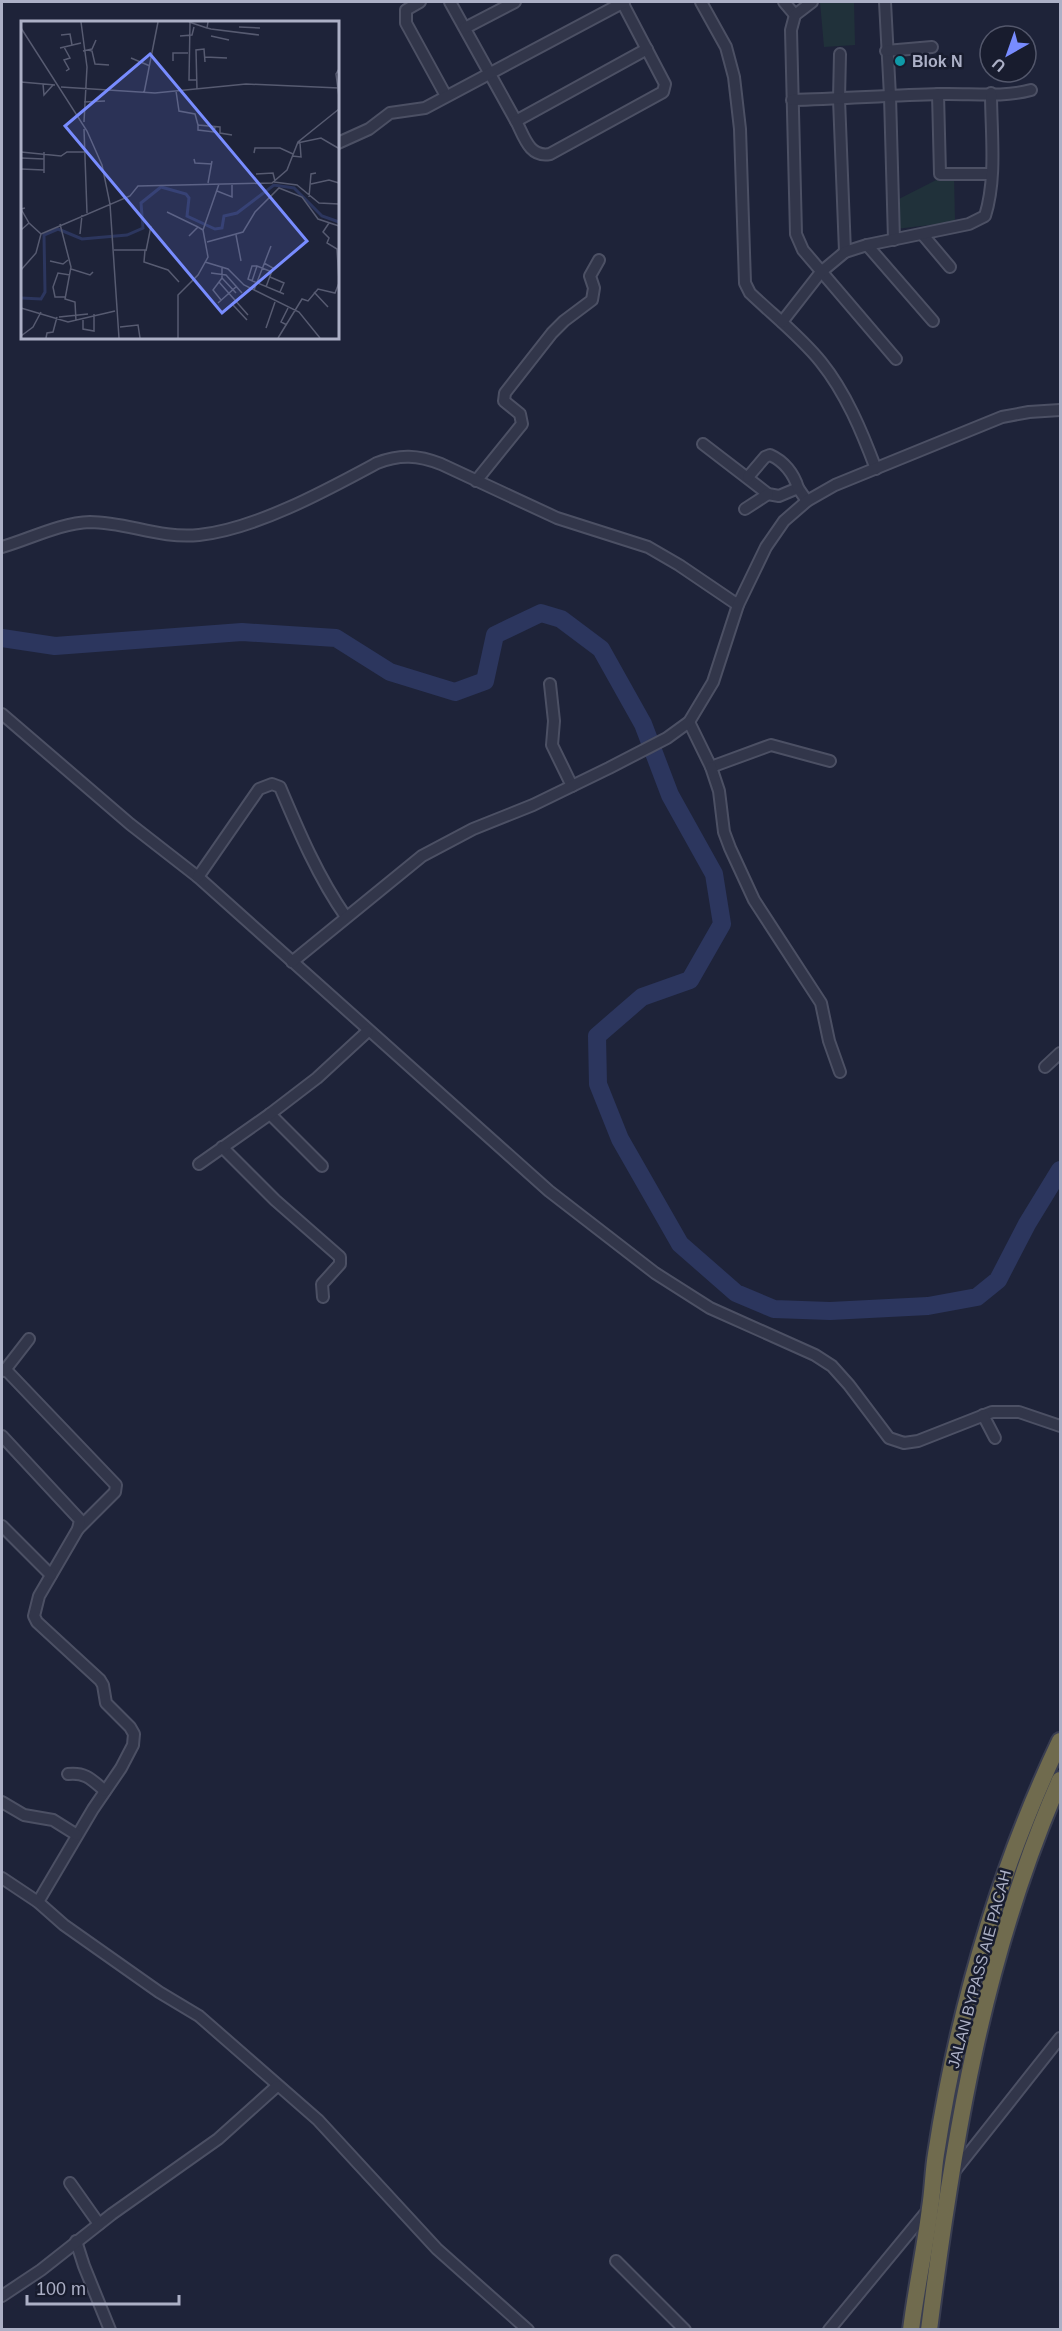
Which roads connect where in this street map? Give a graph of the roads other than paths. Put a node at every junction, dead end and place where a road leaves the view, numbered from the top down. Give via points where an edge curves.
1 (420, 2) edge
2 (450, 2) edge
3 (515, 2) edge
4 (623, 2) edge
5 (701, 2) edge
6 (784, 2) edge
7 (812, 2) edge
8 (885, 2) edge
9 (795, 15) junction
10 (465, 28) junction
11 (932, 47) dead end
12 (647, 49) junction
13 (886, 51) junction
14 (840, 54) dead end
15 (490, 73) junction
16 (1031, 90) dead end
17 (991, 93) junction
18 (938, 94) junction
19 (446, 96) junction
20 (890, 96) junction
21 (839, 99) junction
22 (792, 100) junction
23 (516, 121) junction
24 (339, 143) edge
25 (991, 174) junction
26 (923, 234) junction
27 (894, 240) junction
28 (867, 245) junction
29 (844, 252) junction
30 (599, 260) dead end
31 (950, 267) dead end
32 (821, 273) junction
33 (933, 321) dead end
34 (782, 322) junction
35 (896, 359) dead end
36 (1060, 410) edge
37 (703, 444) dead end
38 (876, 469) junction
39 (748, 477) junction
40 (476, 481) junction
41 (798, 488) junction
42 (768, 494) junction
43 (807, 501) junction
44 (745, 509) dead end
45 (2, 547) edge
46 (738, 605) junction
47 (550, 684) dead end
48 (2, 714) edge
49 (689, 722) junction
50 (831, 761) dead end
51 (711, 767) junction
52 (572, 786) junction
53 (198, 878) junction
54 (346, 917) junction
55 (292, 962) junction
56 (368, 1031) junction
57 (1060, 1053) edge
58 (1045, 1067) dead end
59 (840, 1072) dead end
60 (270, 1114) junction
61 (222, 1147) junction
62 (199, 1164) dead end
63 (322, 1166) dead end
64 (323, 1297) dead end
65 (29, 1339) dead end
66 (3, 1370) edge
67 (982, 1415) junction
68 (1060, 1426) edge
69 (2, 1437) edge
70 (995, 1438) dead end
71 (2, 1526) edge
72 (78, 1529) junction
73 (51, 1575) junction
74 (1060, 1741) edge
75 (68, 1774) dead end
76 (1060, 1780) edge
77 (105, 1791) junction
78 (2, 1802) edge
79 (77, 1835) junction
80 (2, 1878) edge
81 (38, 1902) junction
82 (1060, 2038) edge
83 (278, 2086) junction
84 (951, 2175) junction
85 (70, 2183) dead end
86 (931, 2207) junction
87 (99, 2224) junction
88 (76, 2241) junction
89 (616, 2260) dead end
90 (2, 2296) edge
91 (110, 2330) edge
92 (528, 2330) edge
93 (685, 2330) edge
94 (829, 2330) edge
95 (911, 2330) edge
96 (929, 2330) edge

1 - 19 street via 406,10 406,23
2 - 10 street
3 - 10 street
4 - 12 street
4 - 15 street
5 - 34 street via 726,47 734,77 740,129 745,283 750,293
6 - 9 street
7 - 9 street
8 - 13 street
9 - 22 street via 790,37
10 - 15 street
11 - 13 street
12 - 23 street
12 - 23 street via 665,84 663,92 550,154 533,152
13 - 20 street
14 - 21 street
15 - 19 street
15 - 23 street
16 - 17 street via 1012,95
17 - 18 street
17 - 25 street
18 - 20 street
18 - 25 street via 940,174
19 - 24 street via 425,108 390,113 369,129
20 - 21 street
20 - 27 street
21 - 22 street
21 - 29 street
22 - 32 street via 796,234
25 - 26 street via 985,216 969,224
26 - 27 street
26 - 31 street
27 - 28 street
28 - 29 street
28 - 33 street
29 - 32 street
30 - 40 street via 590,276 592,300 552,333 505,393 504,401 520,414 522,424
32 - 34 street
32 - 35 street
34 - 38 street via 822,363 837,385
36 - 38 street via 1002,417
37 - 39 street
38 - 43 street
39 - 41 street via 770,455 790,471
39 - 42 street
40 - 45 street via 424,457 391,458 290,506 201,535 175,536 92,522 77,523
40 - 46 street via 557,518 648,547
41 - 42 street via 779,496
41 - 43 street
42 - 44 street
43 - 46 street via 774,534
46 - 49 street via 713,682
47 - 52 street via 552,745
48 - 53 street
49 - 51 street
49 - 52 street via 667,738
50 - 51 street via 771,745
51 - 59 street via 730,848 754,900 821,1003
52 - 54 street via 422,856
53 - 54 street via 258,789 272,784 280,787 309,855
53 - 55 street
54 - 55 street
55 - 56 street
56 - 60 street
56 - 67 street via 549,1191 655,1273 710,1308 832,1366 889,1438 904,1443 918,1441
57 - 58 street
60 - 61 street
60 - 63 street
61 - 62 street
61 - 64 street via 340,1257 340,1264 322,1284
65 - 66 street
66 - 72 street via 116,1485 115,1492
67 - 68 street via 1019,1412
67 - 70 street
69 - 72 street via 79,1517
71 - 73 street
72 - 73 street
73 - 77 street via 35,1606 37,1622 100,1680 106,1703 134,1734 133,1745
74 - 86 highway, JALAN BYPASS AIE PACAH via 1023,1825 990,1916 958,2034 939,2134
75 - 77 street via 87,1776
76 - 84 highway, JALAN BYPASS AIE PACAH via 1028,1859 1002,1940 975,2042
77 - 79 street
78 - 79 street via 24,1815 53,1820
79 - 81 street
80 - 81 street
81 - 83 street via 64,1925 199,2016
82 - 84 street
83 - 87 street via 224,2134
83 - 92 street via 322,2125 437,2249
84 - 86 street
84 - 96 highway, JALAN BYPASS AIE PACAH
85 - 87 street
86 - 94 street
86 - 95 highway, JALAN BYPASS AIE PACAH
87 - 88 street
88 - 90 street
88 - 91 street
89 - 93 street

